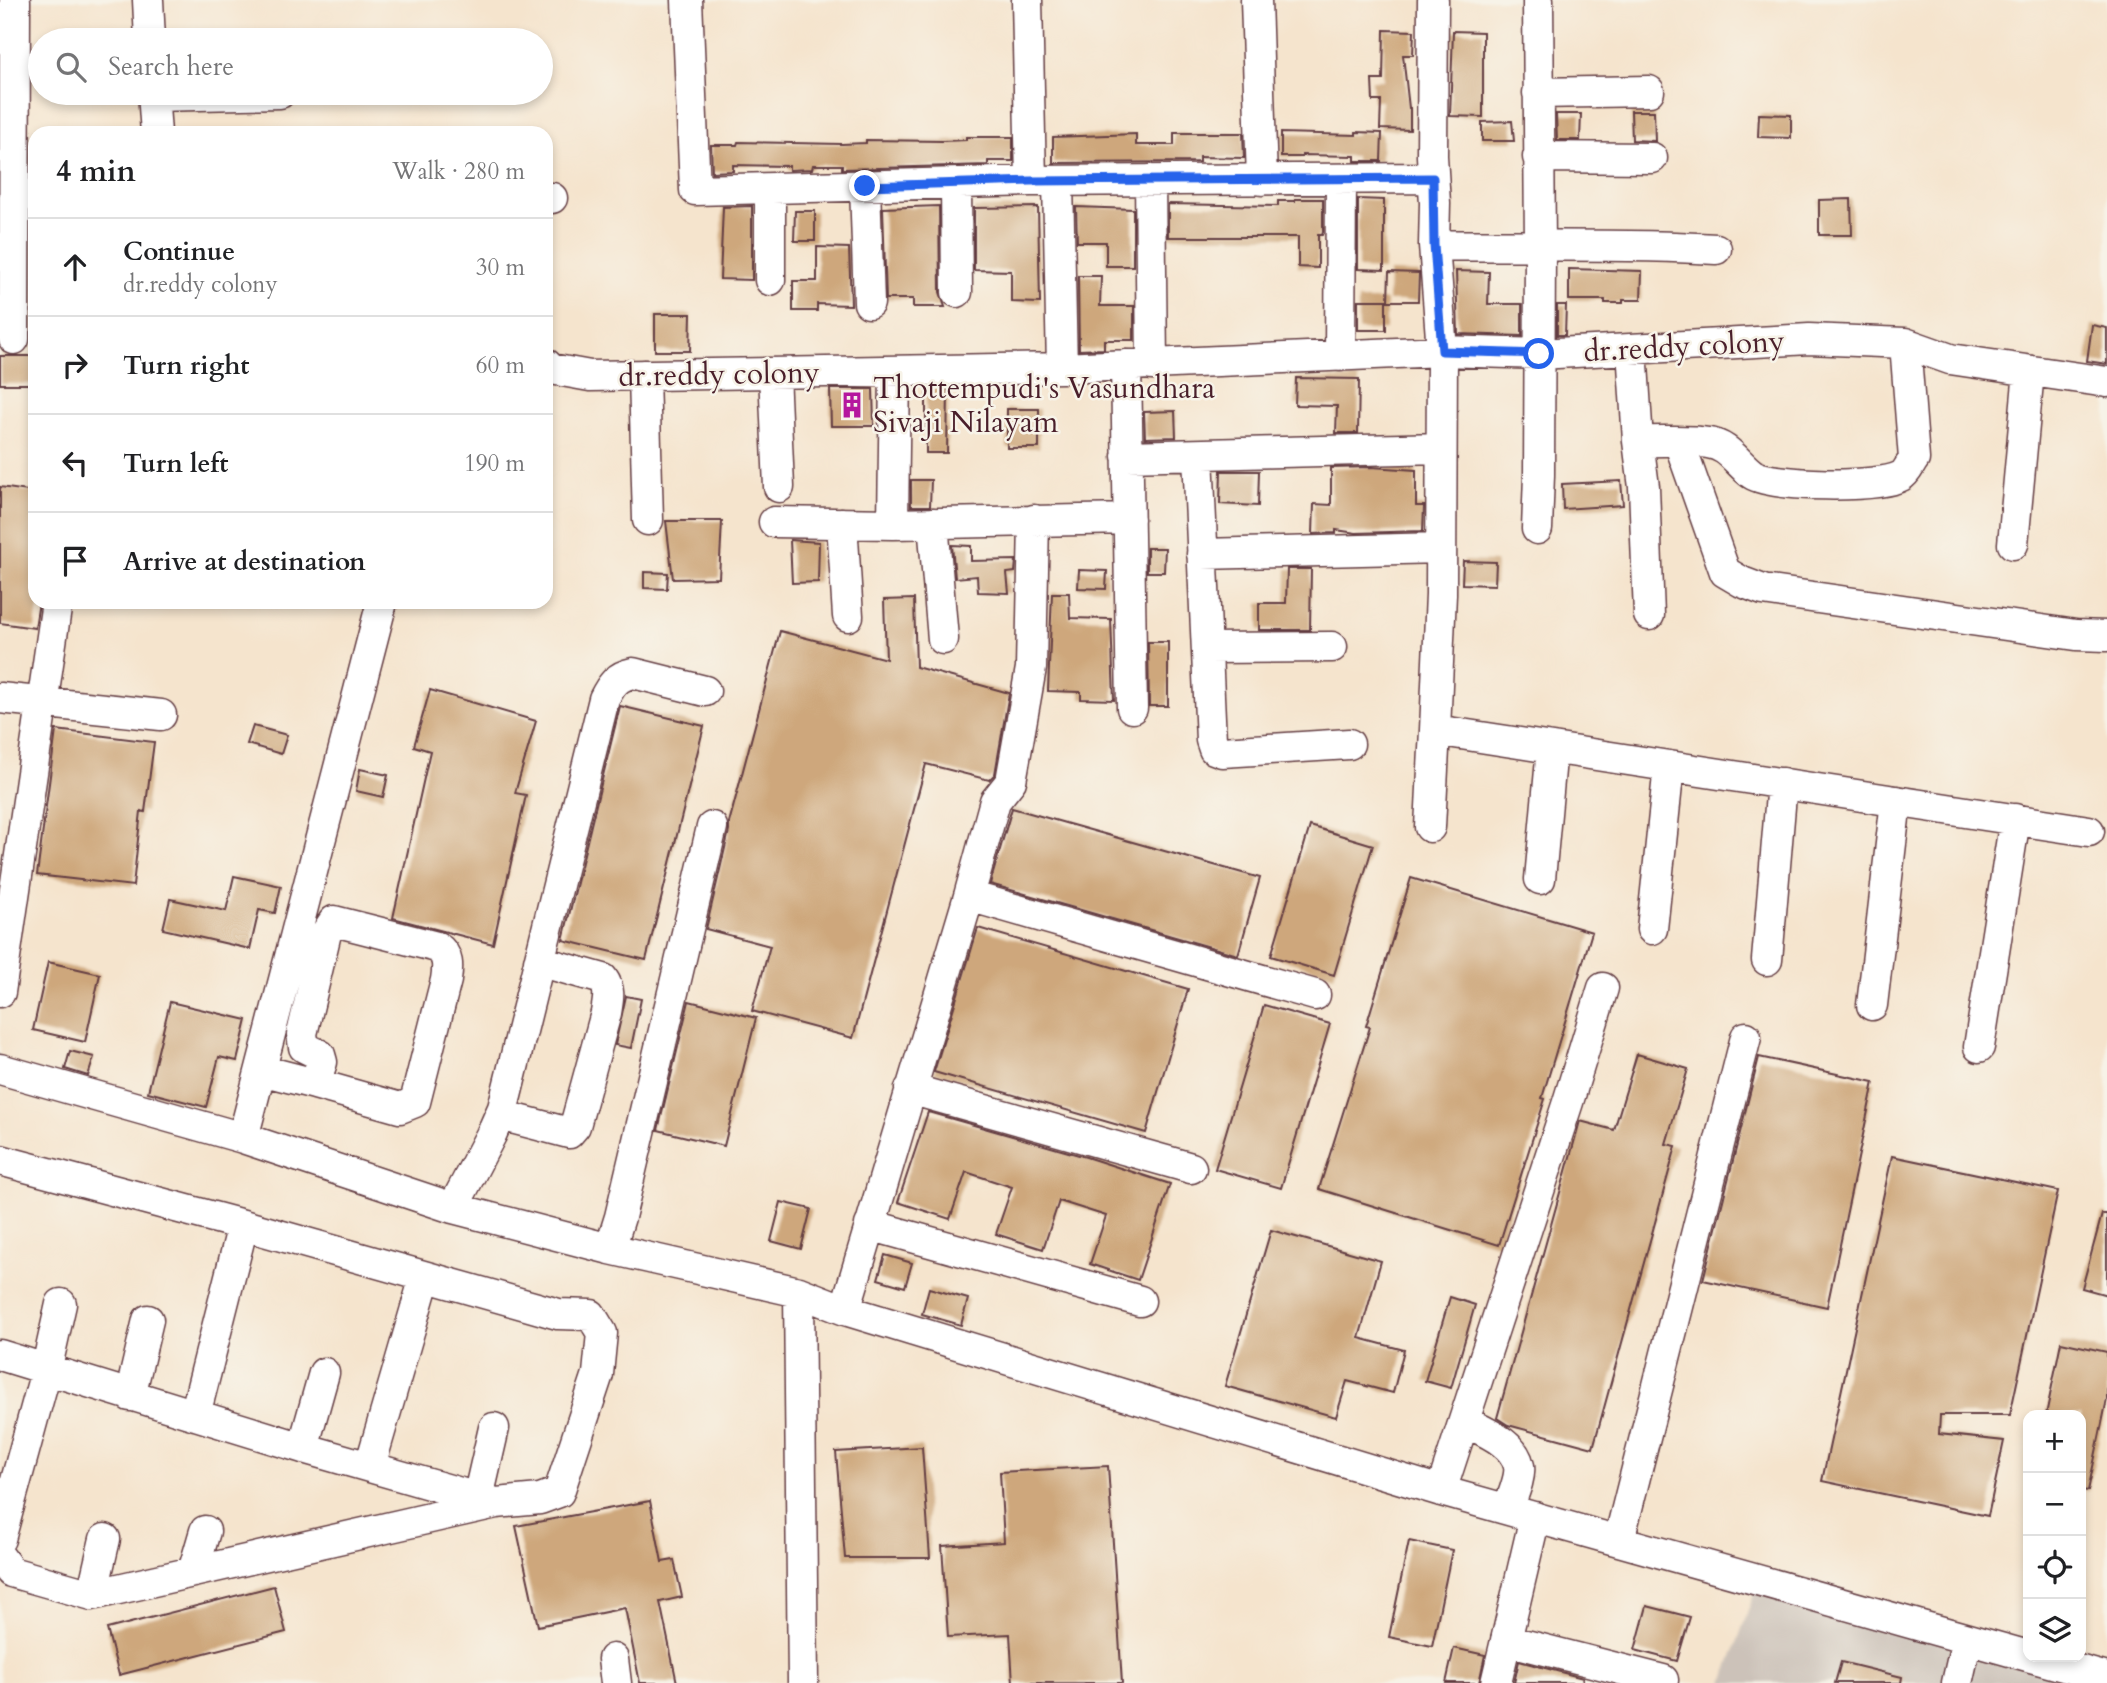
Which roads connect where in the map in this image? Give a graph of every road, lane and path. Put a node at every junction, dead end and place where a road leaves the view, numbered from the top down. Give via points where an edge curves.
1 (15, 0) edge
2 (148, 0) edge
3 (687, 0) edge
4 (1027, 0) edge
5 (1256, 0) edge
6 (1433, 0) edge
7 (1538, 0) edge
8 (149, 28) edge
9 (1649, 91) dead end
10 (1538, 93) junction
11 (154, 105) edge
12 (155, 126) edge
13 (1538, 157) junction
14 (1652, 158) dead end
15 (1433, 178) junction
16 (1341, 179) junction
17 (1150, 180) junction
18 (1262, 180) junction
19 (1045, 181) junction
20 (956, 184) junction
21 (865, 186) junction
22 (769, 189) junction
23 (1434, 245) junction
24 (1540, 247) junction
25 (1716, 249) dead end
26 (770, 280) dead end
27 (957, 292) dead end
28 (869, 303) dead end
29 (16, 339) edge
30 (1905, 343) junction
31 (1632, 349) junction
32 (1442, 351) junction
33 (1539, 354) junction
34 (1340, 356) junction
35 (1139, 365) junction
36 (1062, 368) junction
37 (553, 369) edge
38 (895, 371) junction
39 (2029, 371) junction
40 (774, 373) junction
41 (644, 375) junction
42 (2107, 382) edge
43 (1638, 441) junction
44 (1679, 442) junction
45 (1441, 448) junction
46 (1198, 455) junction
47 (1127, 456) junction
48 (779, 487) dead end
49 (1129, 519) junction
50 (648, 520) dead end
51 (1034, 520) junction
52 (774, 522) dead end
53 (842, 523) junction
54 (933, 523) junction
55 (893, 524) junction
56 (1537, 529) dead end
57 (2013, 544) dead end
58 (1441, 548) junction
59 (1202, 554) junction
60 (56, 609) edge
61 (380, 609) edge
62 (1649, 615) dead end
63 (848, 616) dead end
64 (2107, 636) edge
65 (943, 639) dead end
66 (1332, 647) dead end
67 (1208, 648) junction
68 (705, 691) dead end
69 (0, 698) edge
70 (42, 702) junction
71 (1132, 708) dead end
72 (161, 715) dead end
73 (1435, 730) junction
74 (1349, 744) dead end
75 (1552, 748) junction
76 (1669, 766) junction
77 (1782, 783) junction
78 (1896, 801) junction
79 (2015, 819) junction
80 (712, 827) dead end
81 (1430, 827) dead end
82 (2089, 831) dead end
83 (1540, 879) dead end
84 (969, 896) junction
85 (1652, 929) dead end
86 (1767, 960) dead end
87 (539, 961) junction
88 (1603, 988) dead end
89 (0, 992) edge
90 (1315, 995) dead end
91 (1872, 1005) dead end
92 (1746, 1037) dead end
93 (1979, 1047) dead end
94 (0, 1069) edge
95 (261, 1070) junction
96 (314, 1084) junction
97 (910, 1088) junction
98 (500, 1115) junction
99 (243, 1138) junction
100 (0, 1160) edge
101 (1191, 1168) dead end
102 (453, 1208) junction
103 (243, 1224) junction
104 (870, 1225) junction
105 (610, 1249) junction
106 (425, 1277) junction
107 (799, 1292) junction
108 (1140, 1301) dead end
109 (61, 1304) dead end
110 (845, 1310) junction
111 (148, 1320) dead end
112 (0, 1355) edge
113 (46, 1371) junction
114 (324, 1373) dead end
115 (130, 1396) junction
116 (195, 1415) junction
117 (1465, 1420) junction
118 (494, 1428) dead end
119 (303, 1448) junction
120 (370, 1466) junction
121 (1441, 1491) junction
122 (487, 1501) junction
123 (1522, 1513) junction
124 (205, 1531) dead end
125 (0, 1539) edge
126 (105, 1539) dead end
127 (1619, 1540) junction
128 (0, 1557) edge
129 (193, 1572) junction
130 (92, 1595) junction
131 (1967, 1639) junction
132 (1506, 1640) junction
133 (2023, 1654) edge
134 (2050, 1662) edge
135 (2107, 1678) edge
136 (1663, 1680) dead end
137 (803, 1683) edge
138 (1496, 1683) edge
139 (1957, 1683) edge

1 - 29 street
2 - 8 street
3 - 22 street via 695,190
4 - 19 street
5 - 18 street
6 - 15 street
7 - 10 street
9 - 10 street
10 - 13 street
11 - 12 street
13 - 14 street
13 - 24 street
15 - 16 street
15 - 23 street
16 - 18 street
16 - 34 street
17 - 18 street
17 - 19 street
17 - 35 street
19 - 20 street
19 - 36 street
20 - 21 street
20 - 27 street
21 - 22 street
21 - 28 street
22 - 26 street
23 - 24 street
23 - 32 street
24 - 25 street via 1643,244
24 - 33 street
30 - 31 street, dr.reddy colony via 1810,339
30 - 39 street, dr.reddy colony via 1950,359
30 - 44 street via 1914,459 1904,475 1864,484 1781,481 1753,475 1721,447
31 - 33 street, dr.reddy colony
31 - 43 street
32 - 33 street, dr.reddy colony
32 - 34 street, dr.reddy colony
32 - 45 street
33 - 56 street
34 - 35 street, dr.reddy colony
35 - 36 street, dr.reddy colony
35 - 47 street
36 - 38 street, dr.reddy colony
37 - 41 street, dr.reddy colony via 590,376
38 - 40 street, dr.reddy colony
38 - 55 street
39 - 42 street, dr.reddy colony
39 - 57 street
40 - 41 street, dr.reddy colony
40 - 48 street
41 - 50 street
43 - 44 street
43 - 62 street
44 - 64 street via 1725,572 1742,583 1763,590
45 - 46 street
45 - 58 street
46 - 47 street
46 - 59 street
47 - 49 street
49 - 51 street
49 - 71 street
51 - 54 street
51 - 84 street via 1031,668 1011,781 995,800
52 - 53 street
53 - 55 street
53 - 63 street
54 - 55 street
54 - 65 street
58 - 59 street
58 - 73 street
59 - 67 street
60 - 70 street
61 - 95 street
66 - 67 street
67 - 74 street via 1214,749
68 - 87 street via 633,673 615,680 608,690
69 - 70 street
70 - 72 street
70 - 89 street
73 - 75 street
73 - 81 street
75 - 76 street
75 - 83 street
76 - 77 street
76 - 85 street
77 - 78 street
77 - 86 street
78 - 79 street
78 - 91 street
79 - 82 street
79 - 93 street
80 - 105 street
84 - 90 street
84 - 97 street
87 - 98 street
87 - 98 street via 603,979 609,994 606,1013 575,1126 569,1133
88 - 117 street
92 - 127 street
94 - 99 street
95 - 96 street
95 - 99 street
96 - 96 street via 322,1062 320,1055 304,1047 302,1034 326,933 334,921 441,950 448,965 446,980 415,1102 400,1108
97 - 101 street
97 - 104 street
98 - 102 street
99 - 102 street
100 - 103 street
102 - 105 street
103 - 106 street
103 - 116 street
104 - 108 street
104 - 110 street
105 - 107 street
106 - 120 street
106 - 122 street via 558,1314 591,1315 602,1333 598,1374 559,1492 540,1499
107 - 110 street
107 - 137 street
109 - 113 street
110 - 121 street
111 - 115 street
112 - 113 street
113 - 115 street
113 - 125 street
114 - 119 street
115 - 116 street
116 - 119 street
117 - 121 street
117 - 123 street via 1513,1452 1520,1468
118 - 122 street
119 - 120 street
120 - 122 street
121 - 123 street
122 - 129 street
123 - 127 street
123 - 132 street
124 - 129 street
126 - 130 street
127 - 131 street
128 - 130 street via 10,1573
129 - 130 street
131 - 133 street
131 - 139 street
132 - 136 street
132 - 138 street
134 - 135 street

